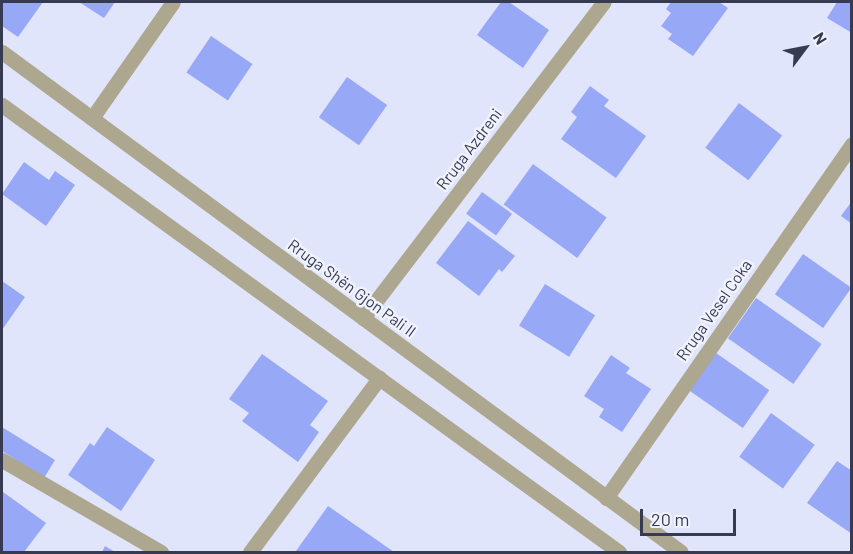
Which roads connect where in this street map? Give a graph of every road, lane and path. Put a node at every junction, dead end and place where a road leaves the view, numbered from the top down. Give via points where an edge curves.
1 (173, 2) edge
2 (604, 2) edge
3 (2, 52) edge
4 (2, 105) edge
5 (92, 118) junction
6 (852, 144) edge
7 (363, 318) junction
8 (379, 378) junction
9 (2, 460) edge
10 (606, 498) junction
11 (161, 552) edge
12 (250, 552) edge
13 (619, 552) edge
14 (681, 552) edge

1 - 5 street
2 - 7 street, Rruga Azdreni
3 - 5 street, Rruga Shën Gjon Pali II
4 - 8 street
5 - 7 street, Rruga Shën Gjon Pali II
6 - 10 street, Rruga Vesel Coka
7 - 10 street, Rruga Shën Gjon Pali II
8 - 12 street
8 - 13 street
9 - 11 street
10 - 14 street, Rruga Shën Gjon Pali II

